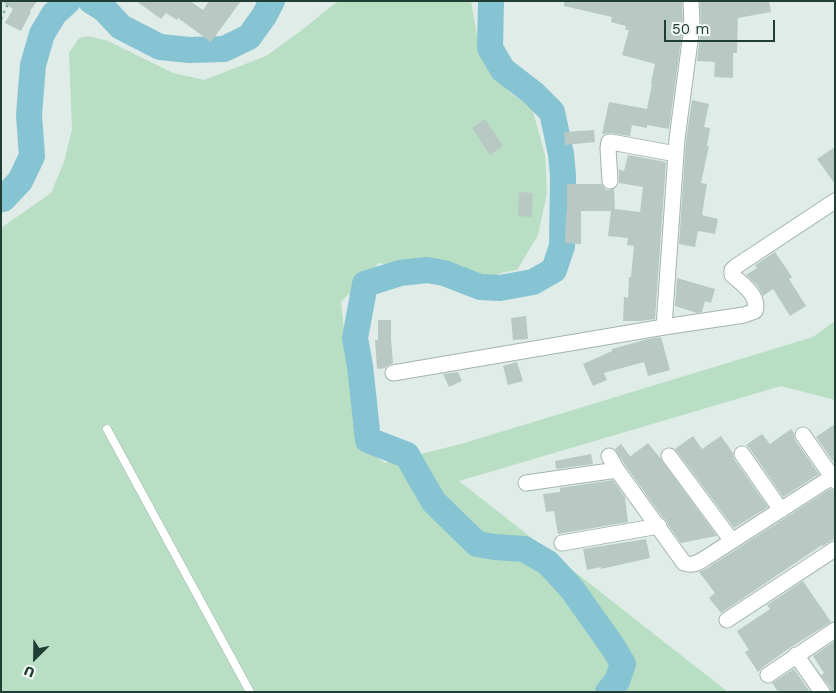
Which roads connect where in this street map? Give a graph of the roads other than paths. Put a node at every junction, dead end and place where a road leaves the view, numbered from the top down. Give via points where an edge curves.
1 (691, 1) edge
2 (676, 154) junction
3 (610, 181) dead end
4 (835, 201) edge
5 (664, 327) junction
6 (393, 373) dead end
7 (107, 429) dead end
8 (803, 435) dead end
9 (742, 454) dead end
10 (609, 456) dead end
11 (669, 456) dead end
12 (617, 470) junction
13 (833, 479) edge
14 (526, 482) dead end
15 (781, 510) junction
16 (658, 526) junction
17 (732, 541) junction
18 (562, 543) dead end
19 (835, 549) edge
20 (727, 620) dead end
21 (835, 630) edge
22 (796, 655) junction
23 (768, 675) dead end
24 (250, 692) edge
25 (822, 692) edge

1 - 2 street via 692,26
2 - 3 street via 609,142
2 - 5 street
4 - 5 street via 732,270 732,275 753,296 757,306 755,311
5 - 6 street
7 - 24 lane
8 - 13 street
9 - 15 street
10 - 12 street
11 - 17 street
12 - 14 street
12 - 16 street
13 - 15 street
15 - 17 street
16 - 17 street via 684,563 689,565
16 - 18 street
19 - 20 street
21 - 22 street
22 - 23 street
22 - 25 street

